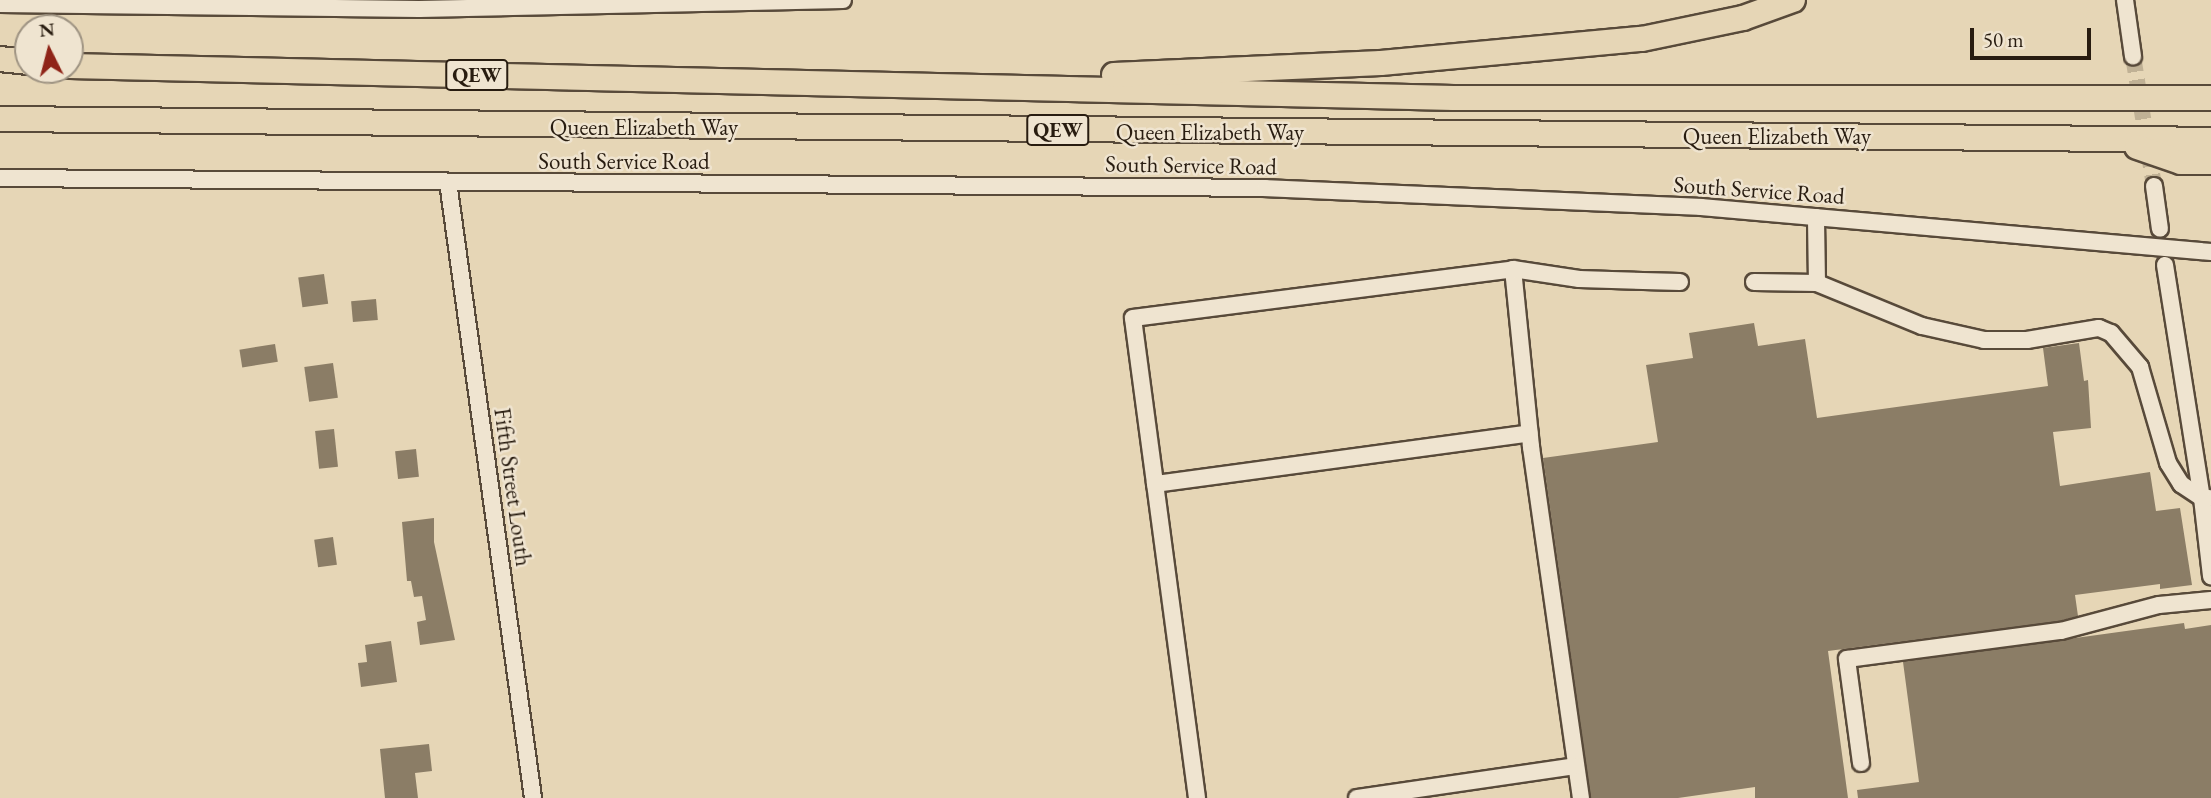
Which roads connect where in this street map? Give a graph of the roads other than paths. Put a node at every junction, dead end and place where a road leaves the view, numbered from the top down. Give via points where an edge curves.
1 (843, 0) edge
2 (1793, 0) edge
3 (2125, 0) edge
4 (0, 4) edge
5 (418, 5) edge
6 (2133, 56) tunnel mouth
7 (84, 66) edge
8 (883, 84) junction
9 (2211, 98) edge
10 (0, 119) edge
11 (2114, 139) junction
12 (2211, 140) edge
13 (2211, 162) edge
14 (0, 178) edge
15 (448, 182) junction
16 (2154, 186) tunnel mouth
17 (1816, 217) junction
18 (2161, 229) dead end
19 (2211, 252) edge
20 (2165, 265) dead end
21 (1513, 269) junction
22 (1680, 282) dead end
23 (1754, 282) dead end
24 (1817, 283) junction
25 (1530, 433) junction
26 (1155, 484) junction
27 (2206, 498) edge
28 (2211, 576) edge
29 (2211, 600) edge
30 (1861, 763) dead end
31 (1576, 766) junction
32 (533, 798) edge
33 (1197, 798) edge
34 (1357, 798) edge
35 (1581, 798) edge

1 - 5 street
2 - 8 highway via 1743,18 1642,39 1409,61
3 - 6 street
4 - 5 street
7 - 8 highway, Queen Elizabeth Way / QEW
8 - 9 highway, Queen Elizabeth Way / QEW via 1468,98
10 - 11 highway, Queen Elizabeth Way / QEW
11 - 12 highway, Queen Elizabeth Way / QEW
11 - 13 highway via 2181,162
14 - 15 street, South Service Road
15 - 17 street, South Service Road via 1265,188 1701,207
15 - 32 street, Fifth Street Louth
16 - 18 street
17 - 19 street, South Service Road
17 - 24 street
20 - 27 street
21 - 22 street via 1579,279
21 - 25 street
21 - 26 street via 1133,318
23 - 24 street
24 - 27 street via 1922,326 1984,340 2027,340 2099,328 2111,332 2140,367 2168,463 2181,484
25 - 26 street
25 - 31 street
26 - 33 street
27 - 28 street
29 - 30 street via 2160,605 2061,631 1847,659
31 - 34 street
31 - 35 street

